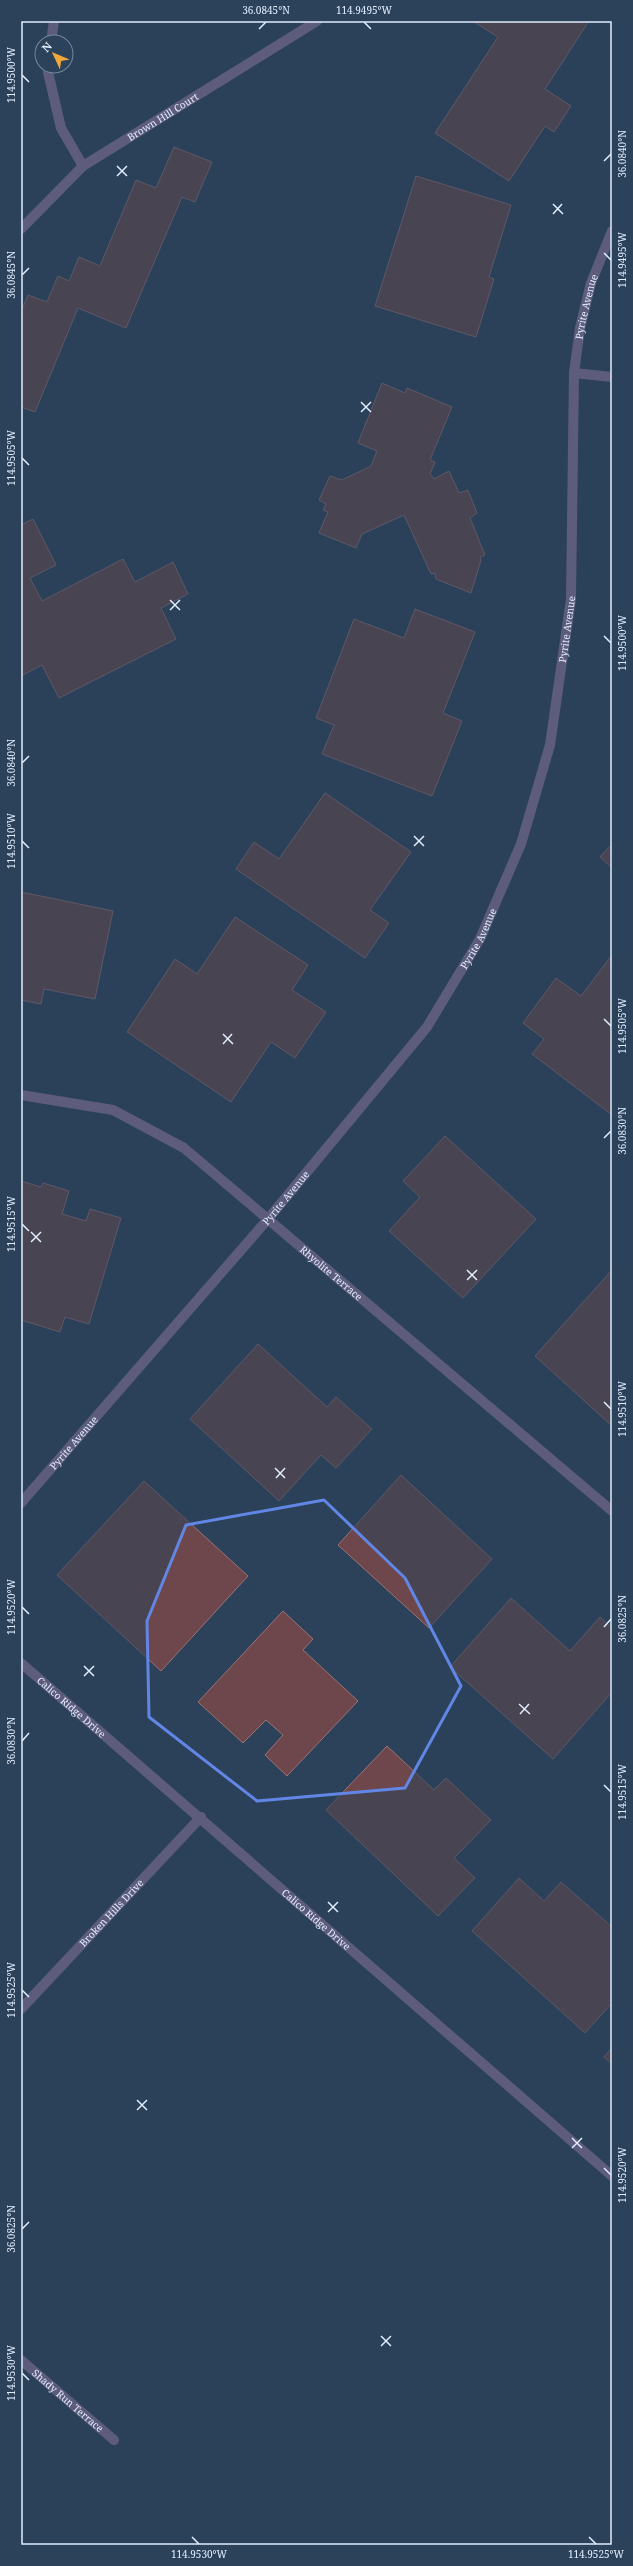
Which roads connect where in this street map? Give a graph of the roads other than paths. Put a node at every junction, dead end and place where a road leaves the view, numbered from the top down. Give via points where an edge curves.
1 (54, 21) edge
2 (317, 21) edge
3 (52, 34) edge
4 (48, 74) edge
5 (83, 166) junction
6 (21, 228) edge
7 (612, 231) edge
8 (574, 373) junction
9 (612, 377) edge
10 (21, 1095) edge
11 (268, 1219) junction
12 (21, 1503) edge
13 (612, 1511) edge
14 (21, 1663) edge
15 (201, 1817) junction
16 (21, 2009) edge
17 (612, 2176) edge
18 (21, 2360) edge
19 (114, 2440) dead end

1 - 3 street
2 - 5 street, Brown Hill Court
4 - 5 street via 61,128
5 - 6 street, Brown Hill Court
7 - 8 street, Pyrite Avenue via 591,283 580,328
8 - 9 street
8 - 11 street, Pyrite Avenue via 571,599 550,745 521,844 480,938 427,1027
10 - 11 street, Rhyolite Terrace via 113,1110 184,1148
11 - 12 street, Pyrite Avenue
11 - 13 street, Rhyolite Terrace
14 - 15 street, Calico Ridge Drive
15 - 16 street, Broken Hills Drive
15 - 17 street, Calico Ridge Drive
18 - 19 street, Shady Run Terrace

